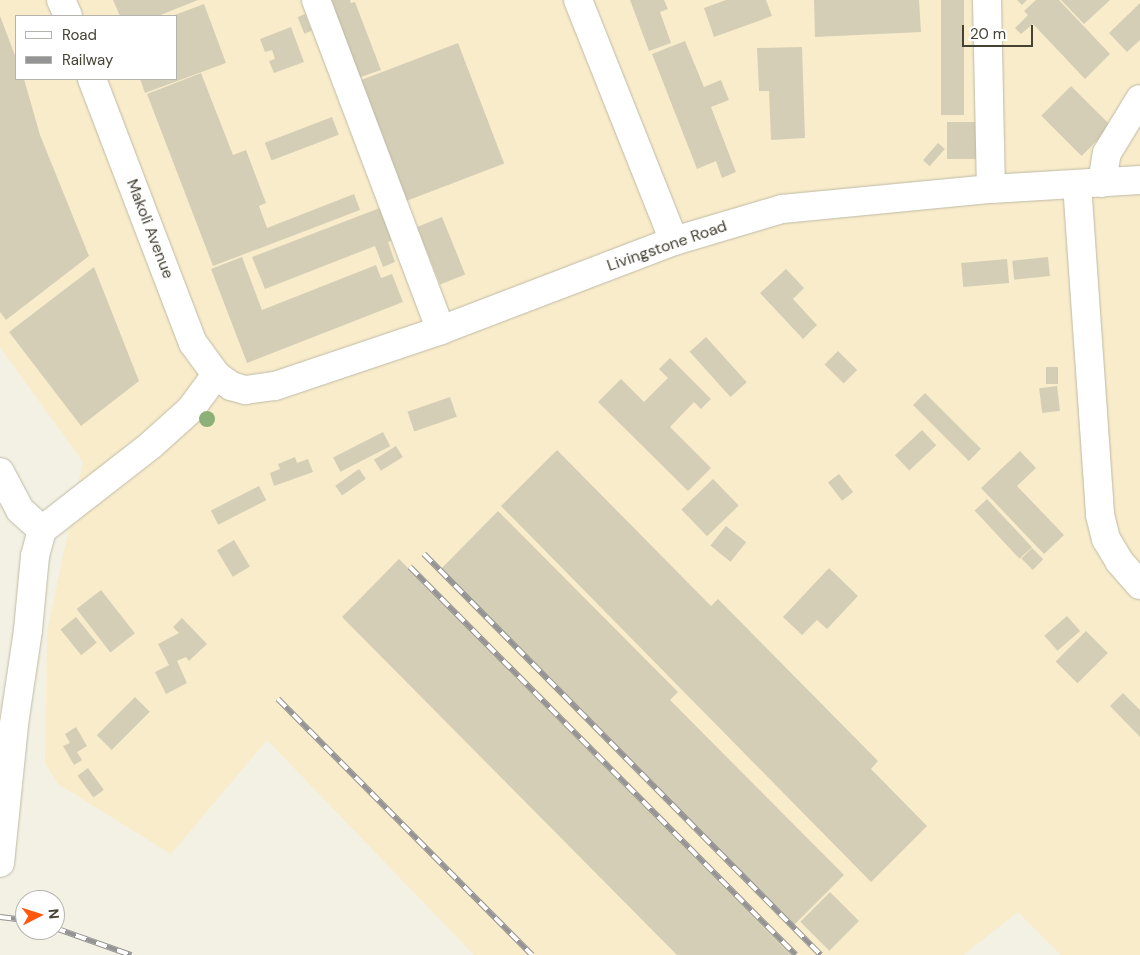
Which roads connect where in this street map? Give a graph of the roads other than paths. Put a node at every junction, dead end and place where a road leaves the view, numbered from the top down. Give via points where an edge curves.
1 (61, 0) edge
2 (316, 0) edge
3 (578, 0) edge
4 (987, 0) edge
5 (68, 15) edge
6 (92, 80) edge
7 (1140, 99) edge
8 (1140, 180) edge
9 (1089, 183) junction
10 (991, 189) junction
11 (674, 241) junction
12 (441, 330) junction
13 (216, 375) junction
14 (0, 472) edge
15 (42, 530) junction
16 (1140, 585) edge
17 (0, 863) edge

1 - 5 street
2 - 12 street
3 - 11 street
4 - 10 street
6 - 13 street, Makoli Avenue via 194,343
7 - 9 street
8 - 9 street, Livingstone Road
9 - 10 street, Livingstone Road
9 - 16 street via 1100,515 1106,539 1119,561
10 - 11 street, Livingstone Road via 782,209
11 - 12 street, Livingstone Road
12 - 13 street, Livingstone Road via 276,386 245,390 231,386
13 - 15 street via 190,410
14 - 15 street via 20,510
15 - 17 street via 35,556

